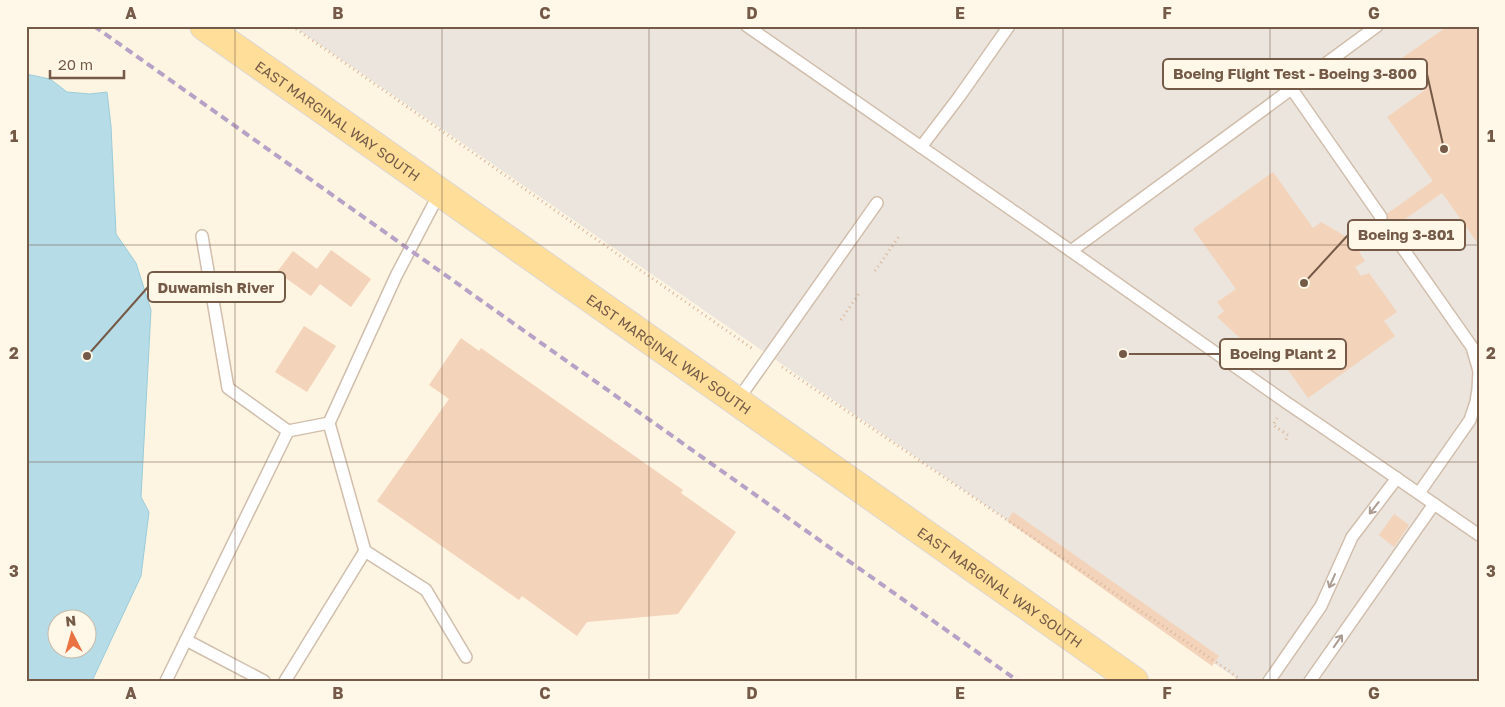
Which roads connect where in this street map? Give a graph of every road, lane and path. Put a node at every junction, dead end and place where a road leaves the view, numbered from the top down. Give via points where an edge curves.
1 (204, 26) edge
2 (292, 26) edge
3 (746, 26) edge
4 (1009, 26) edge
5 (1377, 26) edge
6 (1292, 88) junction
7 (921, 147) junction
8 (440, 192) junction
9 (877, 203) dead end
10 (1382, 217) dead end
11 (1390, 230) dead end
12 (900, 235) dead end
13 (202, 236) dead end
14 (1071, 251) junction
15 (875, 271) dead end
16 (860, 292) dead end
17 (841, 320) dead end
18 (741, 341) dead end
19 (1479, 371) edge
20 (800, 380) dead end
21 (737, 401) junction
22 (1478, 402) edge
23 (1277, 418) dead end
24 (329, 423) junction
25 (288, 432) junction
26 (1285, 442) dead end
27 (1397, 478) junction
28 (1419, 493) junction
29 (1434, 504) junction
30 (1479, 535) edge
31 (364, 551) junction
32 (186, 640) junction
33 (466, 657) dead end
34 (166, 681) edge
35 (264, 681) edge
36 (284, 681) edge
37 (1134, 681) edge
38 (1242, 681) edge
39 (1269, 681) edge
40 (1310, 681) edge

1 - 8 main road, EAST MARGINAL WAY SOUTH
2 - 18 path
3 - 7 lane
4 - 7 lane
5 - 6 lane
6 - 10 lane
6 - 14 lane
7 - 14 lane
8 - 21 main road, EAST MARGINAL WAY SOUTH
8 - 24 lane via 396,276
9 - 21 lane
11 - 19 lane via 1472,347
12 - 15 path
13 - 25 lane via 228,388
14 - 27 lane
16 - 17 path
19 - 22 lane
20 - 38 path
21 - 37 main road, EAST MARGINAL WAY SOUTH
22 - 28 lane via 1470,420
23 - 26 path via 1272,425 1288,436
24 - 25 lane
24 - 31 lane
25 - 32 lane
27 - 28 lane
27 -> 39 lane via 1352,537 1321,606
28 - 29 lane
29 - 30 lane
40 -> 29 lane
31 - 33 lane via 426,590
31 - 36 lane
32 - 34 lane
32 - 35 lane

